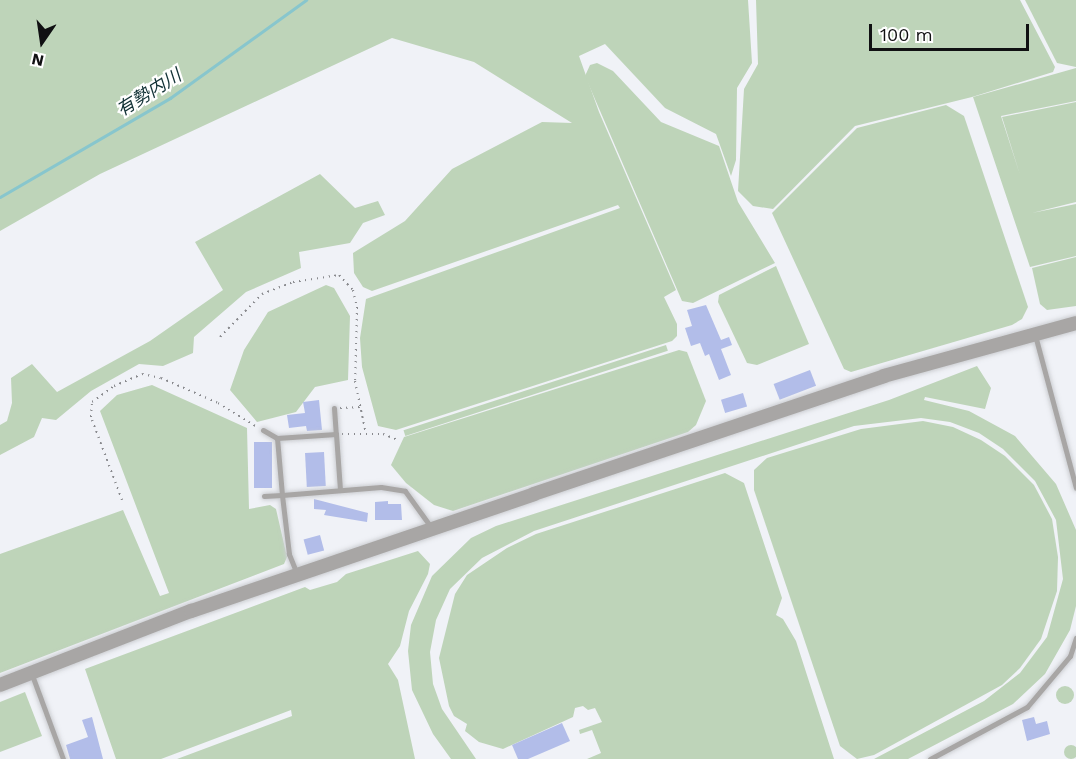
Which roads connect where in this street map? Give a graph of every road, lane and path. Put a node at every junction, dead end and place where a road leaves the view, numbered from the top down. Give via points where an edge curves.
1 (1076, 323) edge
2 (1035, 334) junction
3 (220, 337) dead end
4 (360, 406) junction
5 (334, 408) joint
6 (262, 430) joint
7 (336, 434) junction
8 (366, 434) junction
9 (277, 438) junction
10 (398, 440) dead end
11 (1076, 488) edge
12 (340, 490) junction
13 (282, 495) junction
14 (264, 496) dead end
15 (122, 500) dead end
16 (432, 528) junction
17 (297, 574) junction
18 (1076, 638) edge
19 (31, 673) junction
20 (0, 685) edge
21 (63, 759) edge
22 (930, 759) edge

1 - 2 street
2 - 11 lane
2 - 16 street via 884,376
3 - 4 path via 262,294 293,282 339,275 353,290 357,307 355,381
4 - 5 path
4 - 8 path
5 - 7 lane
6 - 9 lane
6 - 15 path via 218,403 161,378 142,374 114,386 92,402 91,417
7 - 8 path
7 - 9 lane
7 - 12 lane
8 - 10 path via 383,434
9 - 13 lane
12 - 13 lane
12 - 16 lane via 381,487 405,491
13 - 14 lane
13 - 17 lane via 289,554
16 - 17 street
17 - 19 street
18 - 22 lane via 1065,663 1028,707
19 - 20 street
19 - 21 lane

